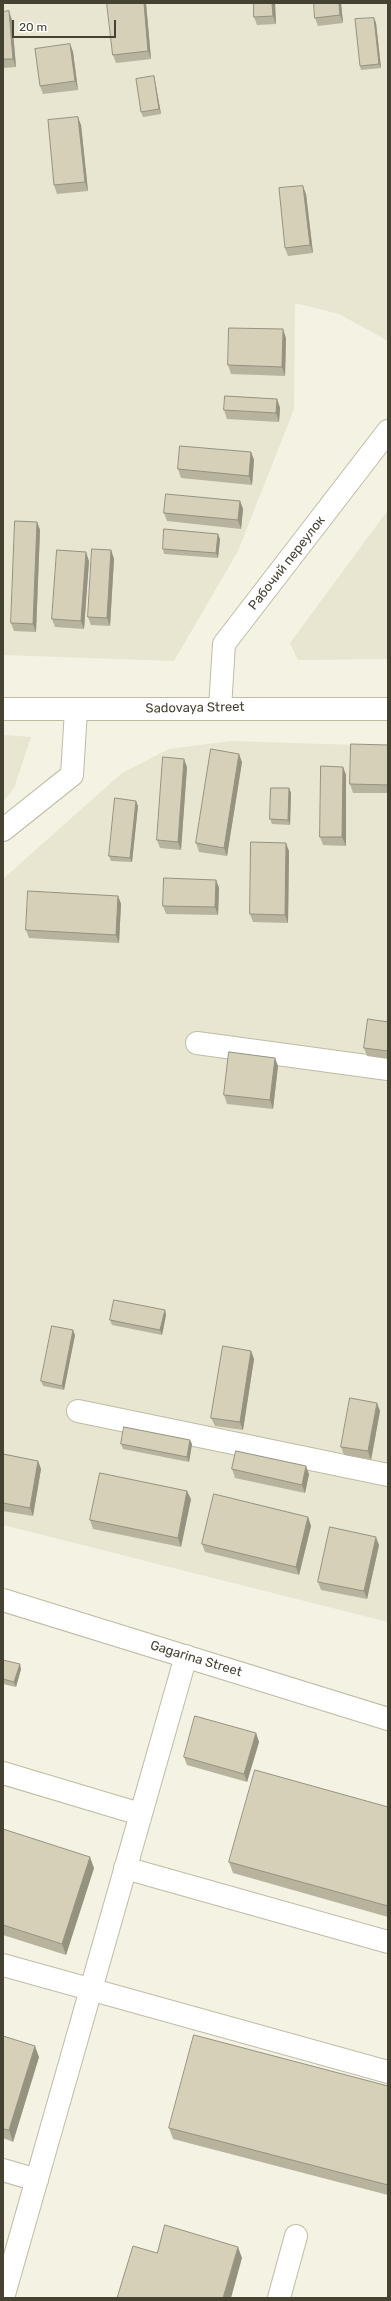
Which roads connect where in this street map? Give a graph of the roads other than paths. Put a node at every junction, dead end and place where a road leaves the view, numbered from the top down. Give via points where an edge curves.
1 (388, 431) edge
2 (220, 708) junction
3 (3, 709) edge
4 (388, 709) edge
5 (76, 710) junction
6 (3, 830) edge
7 (197, 1043) dead end
8 (388, 1069) edge
9 (78, 1411) dead end
10 (388, 1475) edge
11 (3, 1600) edge
12 (186, 1656) junction
13 (388, 1719) edge
14 (3, 1773) edge
15 (140, 1814) junction
16 (125, 1868) junction
17 (388, 1942) edge
18 (3, 1966) edge
19 (90, 1991) junction
20 (388, 2072) edge
21 (3, 2170) edge
22 (37, 2180) junction
23 (296, 2236) dead end
24 (3, 2298) edge
25 (279, 2298) edge

1 - 2 street, Рабочий переулок via 224,644
2 - 4 street, Sadovaya Street
2 - 5 street, Sadovaya Street
3 - 5 street, Sadovaya Street
5 - 6 street via 72,775
7 - 8 street
9 - 10 street
11 - 12 street, Gagarina Street
12 - 13 street, Gagarina Street
12 - 15 street
14 - 15 street
15 - 16 street
16 - 17 street
16 - 19 street
18 - 19 street
19 - 20 street
19 - 22 street
21 - 22 street
22 - 24 street
23 - 25 street

